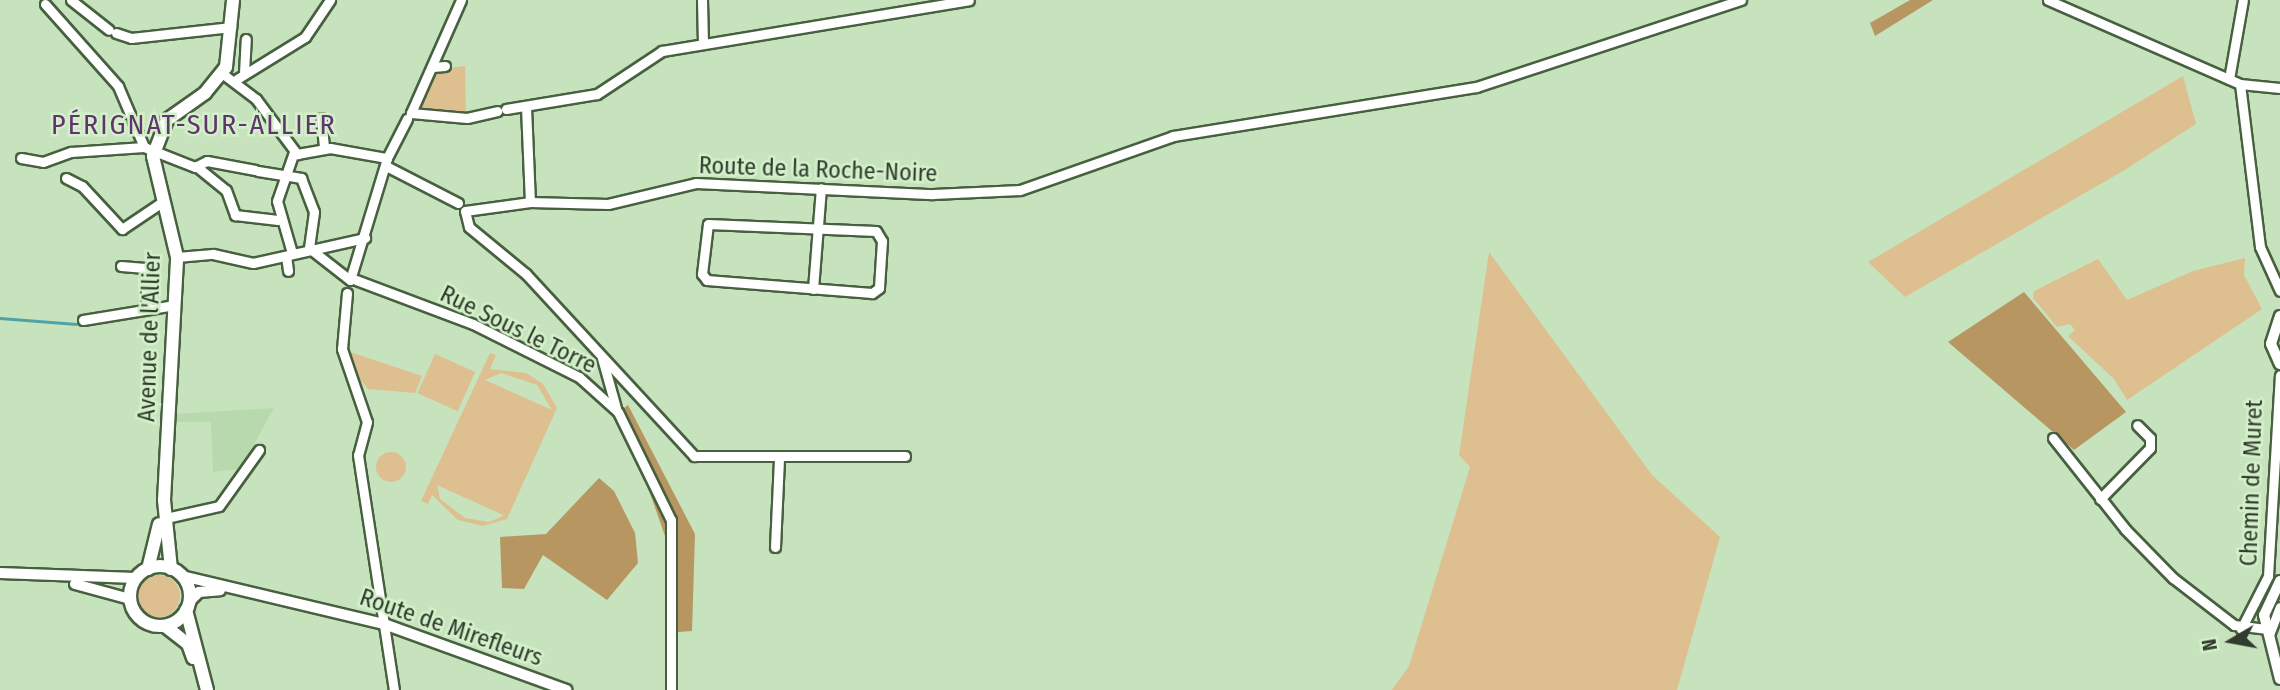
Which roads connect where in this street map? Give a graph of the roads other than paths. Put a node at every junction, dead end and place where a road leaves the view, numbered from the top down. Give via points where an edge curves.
1 (71, 0) edge
2 (233, 0) edge
3 (330, 0) edge
4 (461, 0) edge
5 (702, 0) edge
6 (968, 0) edge
7 (1741, 0) edge
8 (2048, 0) edge
9 (2243, 0) edge
10 (45, 4) dead end
11 (231, 27) junction
12 (246, 39) dead end
13 (703, 44) junction
14 (445, 66) dead end
15 (433, 67) junction
16 (223, 74) junction
17 (241, 76) junction
18 (2229, 79) junction
19 (2240, 85) junction
20 (2280, 89) edge
21 (526, 107) junction
22 (409, 116) junction
23 (321, 118) dead end
24 (324, 149) junction
25 (148, 151) junction
26 (294, 152) junction
27 (21, 158) dead end
28 (387, 162) junction
29 (196, 166) junction
30 (285, 176) junction
31 (66, 178) dead end
32 (821, 188) junction
33 (162, 202) junction
34 (530, 202) junction
35 (458, 203) dead end
36 (278, 219) junction
37 (817, 227) junction
38 (365, 238) junction
39 (309, 248) junction
40 (289, 255) junction
41 (177, 257) junction
42 (121, 266) dead end
43 (288, 271) dead end
44 (353, 280) junction
45 (813, 289) junction
46 (2280, 291) edge
47 (347, 293) dead end
48 (175, 305) junction
49 (147, 309) junction
50 (2280, 316) edge
51 (83, 320) dead end
52 (601, 356) junction
53 (2280, 364) edge
54 (2280, 375) edge
55 (618, 412) junction
56 (2137, 425) dead end
57 (2053, 438) dead end
58 (259, 450) dead end
59 (905, 456) dead end
60 (779, 459) junction
61 (164, 499) junction
62 (2100, 499) junction
63 (166, 518) junction
64 (775, 547) dead end
65 (148, 569) junction
66 (0, 573) edge
67 (176, 573) junction
68 (31, 575) junction
69 (136, 578) junction
70 (2280, 581) edge
71 (240, 591) junction
72 (130, 599) junction
73 (188, 606) junction
74 (2280, 607) edge
75 (384, 624) junction
76 (164, 626) junction
77 (2241, 629) junction
78 (2267, 633) junction
79 (2280, 679) edge
80 (206, 690) edge
81 (394, 690) edge
82 (566, 690) edge
83 (671, 690) edge

1 - 11 street via 112,32 139,38
2 - 11 main road
3 - 17 street via 305,37
4 - 15 street
5 - 13 street
6 - 13 street
7 - 32 street, Route de la Roche-Noire via 1476,87 1173,136 1086,169 1002,192
8 - 18 street
9 - 18 street
10 - 25 street via 118,86
11 - 16 main road
12 - 17 street
13 - 21 street via 645,58 597,94
14 - 15 street
15 - 22 street
16 - 17 street
16 - 25 main road via 167,120
17 - 26 street
18 - 19 street
19 - 20 street
19 - 46 street via 2259,247
21 - 22 street via 467,118
21 - 34 street
22 - 28 street
23 - 24 street
24 - 26 street
24 - 28 street
25 - 27 street via 71,152 43,162
25 - 29 street
25 - 33 main road, Avenue de l'Allier
26 - 30 street
28 - 35 street
28 - 38 street
29 - 30 street via 207,161
29 - 36 street via 226,190 235,215
30 - 36 street
30 - 39 street via 301,178 314,212
31 - 33 street via 82,186 122,229
32 - 34 street, Route de la Roche-Noire via 696,183 595,206
32 - 37 street
33 - 41 main road, Avenue de l'Allier
34 - 52 street, Route de la Roche-Noire via 465,211 469,227
36 - 40 street
37 - 45 street
37 - 45 street via 876,231 881,253 876,291
37 - 45 street via 705,228 703,278
38 - 39 street
38 - 44 street
39 - 40 street
39 - 44 street, Rue Sous le Torre
40 - 41 street via 253,263 213,254
40 - 43 street
41 - 48 main road, Avenue de l'Allier
42 - 49 street via 145,268
44 - 55 street, Rue Sous le Torre via 473,324 579,377
47 - 75 street via 342,349 367,422 358,455
48 - 49 street
48 - 61 main road, Avenue de l'Allier
49 - 51 street
50 - 53 street via 2271,344
52 - 55 street
52 - 60 street via 694,456
54 - 77 street, Chemin de Muret via 2268,576
55 - 83 street, Rue Sous le Torre via 671,520
56 - 62 street via 2150,438 2150,448
57 - 62 street
58 - 63 street via 219,506
59 - 60 street
60 - 64 street
61 - 63 main road
61 - 65 main road
62 - 77 street via 2173,578
63 - 67 main road
65 - 67 main road
65 - 69 main road
66 - 68 street
67 - 71 street, Route de Mirefleurs
67 - 73 main road
68 - 69 street
68 - 72 street
69 - 72 main road
70 - 78 street via 2266,608
71 - 73 street, Route de Mirefleurs via 208,590
71 - 75 street, Route de Mirefleurs
72 - 76 main road via 138,617
73 - 76 main road
73 - 80 main road
74 - 78 street
75 - 81 street
75 - 82 street, Route de Mirefleurs
76 - 80 main road via 188,644
77 - 78 street
78 - 79 street

